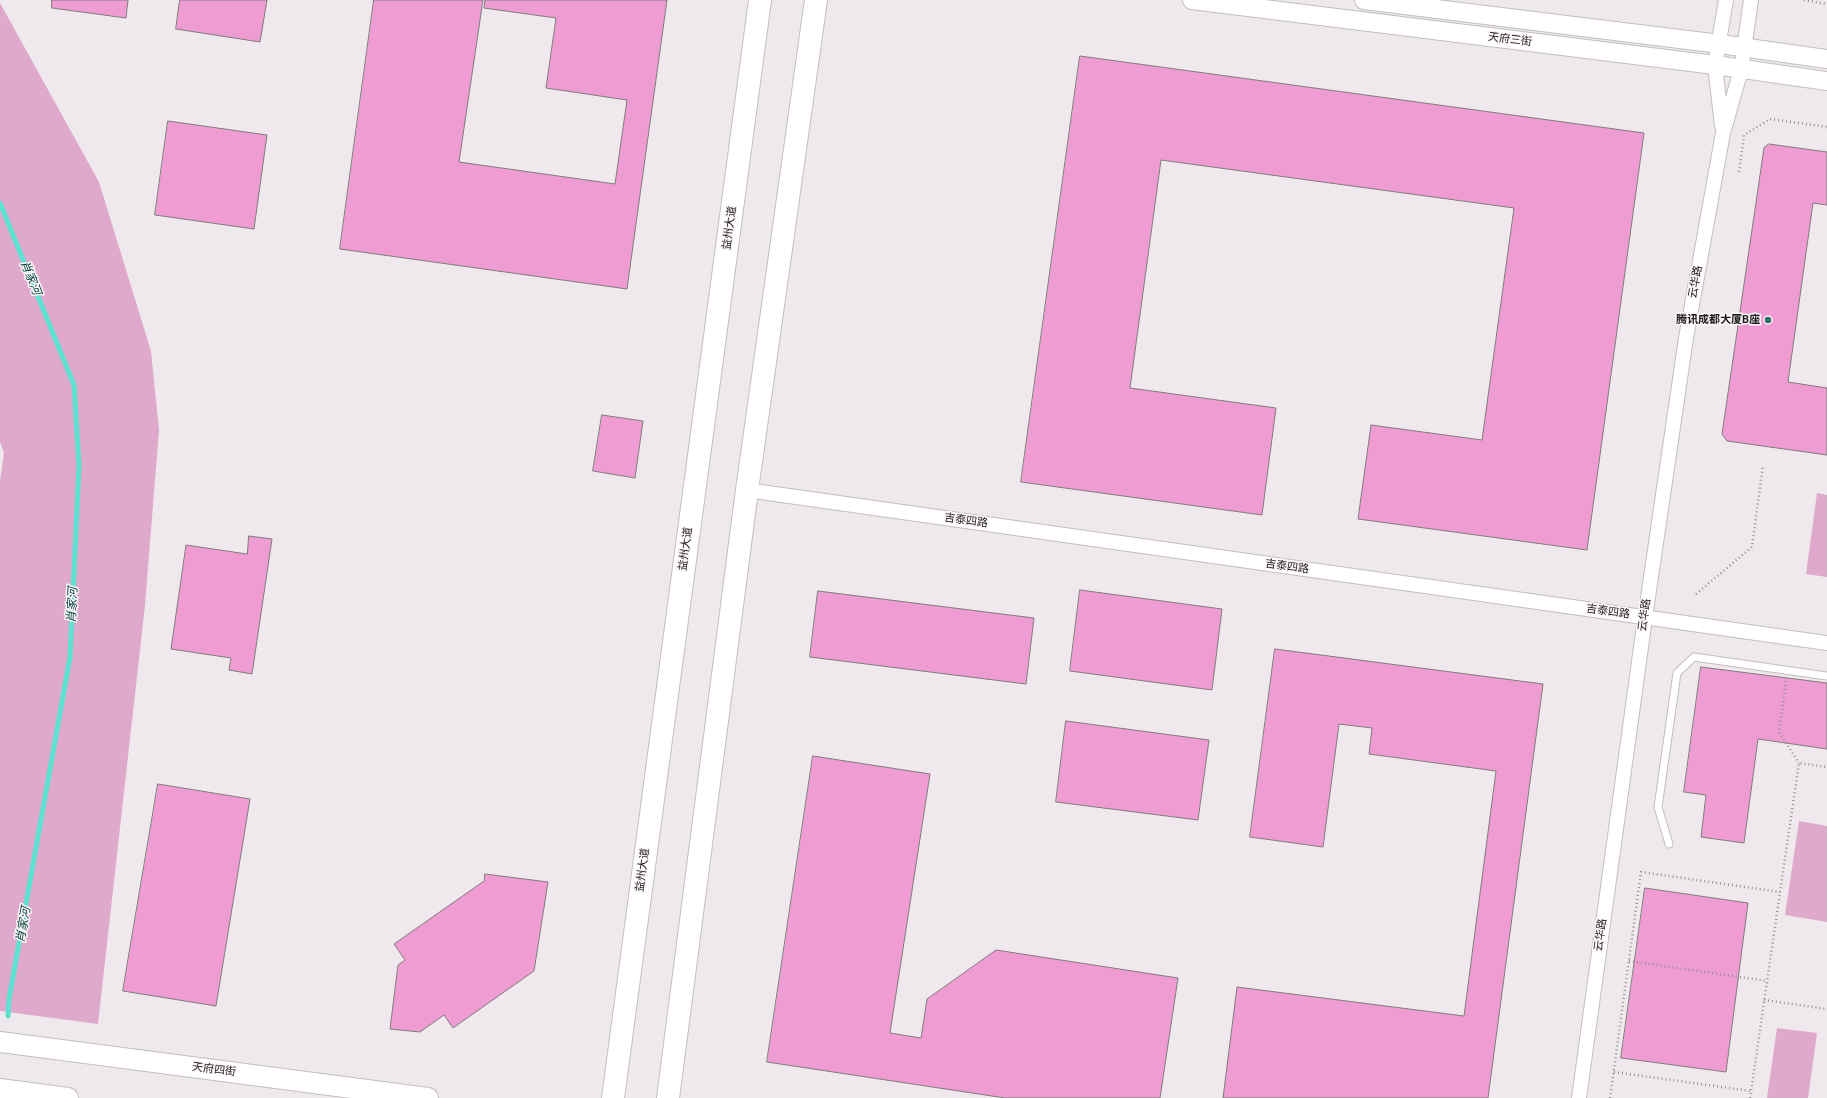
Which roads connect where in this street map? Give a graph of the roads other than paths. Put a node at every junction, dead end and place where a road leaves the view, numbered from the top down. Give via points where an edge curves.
1 (760, 0) edge
2 (816, 0) edge
3 (1192, 0) edge
4 (1364, 0) edge
5 (1726, 0) edge
6 (1751, 0) edge
7 (1262, 4) edge
8 (1720, 44) junction
9 (1744, 49) junction
10 (1827, 59) edge
11 (1715, 65) junction
12 (1741, 70) junction
13 (1827, 81) edge
14 (1723, 133) junction
15 (747, 490) junction
16 (1645, 618) junction
17 (1827, 643) edge
18 (1827, 676) edge
19 (1669, 844) dead end
20 (0, 1042) edge
21 (0, 1089) edge
22 (68, 1098) edge
23 (428, 1098) edge
24 (613, 1098) edge
25 (668, 1098) edge
26 (1579, 1098) edge

1 - 24 main road, 益州大道
2 - 15 main road
3 - 7 street, 天府三街
4 - 8 street, 天府三街
5 - 8 street, 云华路
6 - 9 street, 云华路
7 - 11 street, 天府三街
8 - 9 street, 天府三街
8 - 11 street, 云华路
9 - 10 street, 天府三街
9 - 12 street, 云华路
11 - 12 street, 天府三街
11 - 14 street, 云华路
12 - 13 street, 天府三街
12 - 14 street, 云华路
14 - 16 street, 云华路 via 1686,338
15 - 16 street, 吉泰四路
15 - 25 main road
16 - 17 street, 吉泰四路
16 - 26 street, 云华路
18 - 19 lane via 1694,657 1677,674 1658,806
20 - 23 main road, 天府四街
21 - 22 main road

